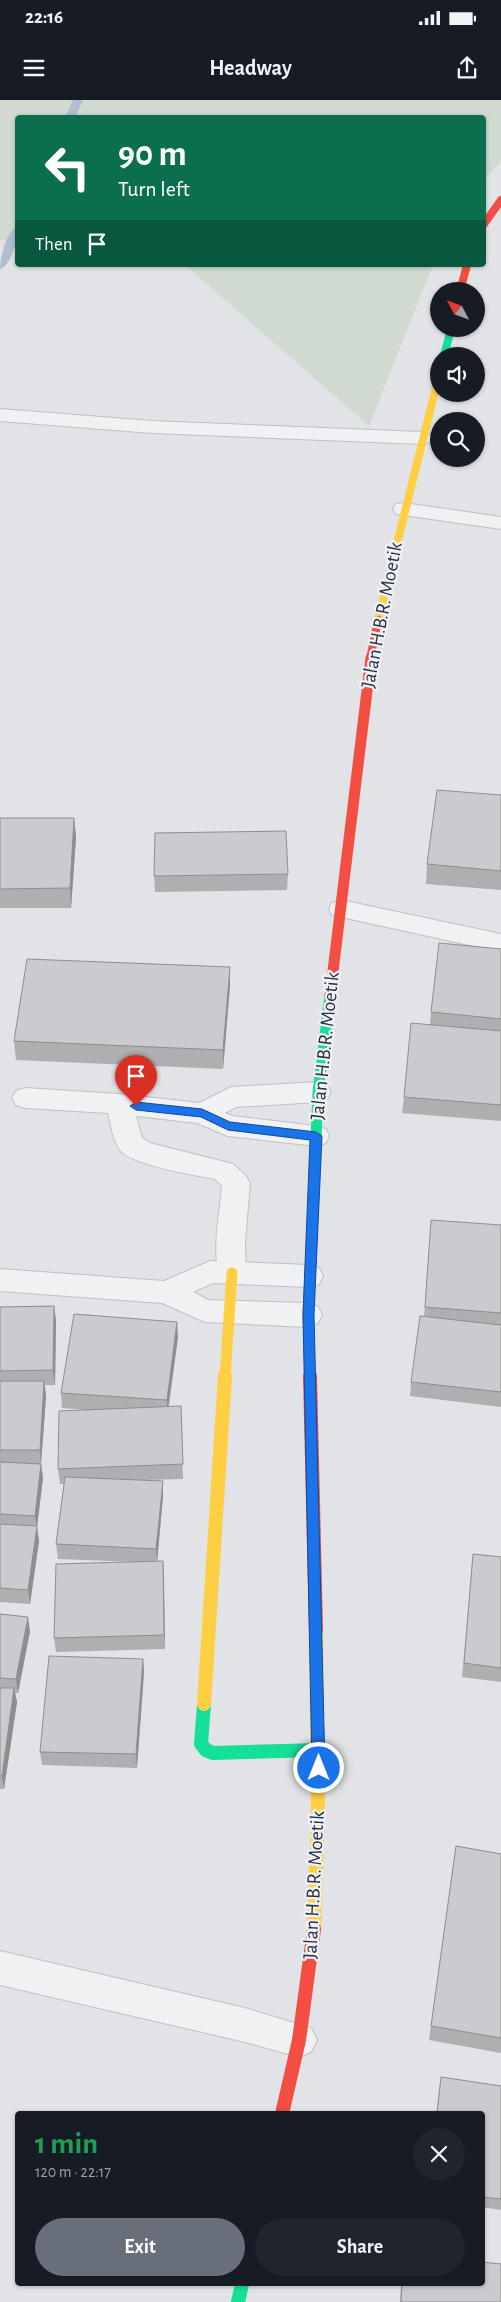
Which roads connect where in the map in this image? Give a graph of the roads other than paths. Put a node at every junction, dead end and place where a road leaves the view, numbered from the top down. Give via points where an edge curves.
1 (501, 200) edge
2 (486, 221) edge
3 (466, 267) edge
4 (462, 282) edge
5 (432, 402) edge
6 (2, 415) edge
7 (423, 438) junction
8 (404, 509) junction
9 (501, 523) edge
10 (341, 909) junction
11 (501, 943) edge
12 (318, 1092) junction
13 (25, 1098) dead end
14 (119, 1104) junction
15 (202, 1113) junction
16 (316, 1136) junction
17 (232, 1273) junction
18 (309, 1276) junction
19 (0, 1280) edge
20 (166, 1292) junction
21 (231, 1313) junction
22 (308, 1315) junction
23 (319, 1750) junction
24 (0, 1968) edge
25 (299, 2040) junction
26 (283, 2111) edge
27 (242, 2286) edge
28 (238, 2302) edge

1 - 2 street
3 - 4 street
5 - 7 street, Jalan H.B.R. Moetik
6 - 7 street via 152,427
7 - 8 street, Jalan H.B.R. Moetik
8 - 9 street
8 - 10 street, Jalan H.B.R. Moetik via 373,638
10 - 11 street
10 - 12 street, Jalan H.B.R. Moetik
12 - 15 street via 231,1097
12 - 16 street, Jalan H.B.R. Moetik
13 - 14 street
14 - 15 street
14 - 17 street via 130,1144 142,1152 223,1171 236,1183
15 - 16 street via 228,1126
16 - 18 street, Jalan H.B.R. Moetik
17 - 18 street
17 - 20 street via 210,1272
17 - 21 street
18 - 22 street, Jalan H.B.R. Moetik
19 - 20 street
20 - 21 street via 205,1311
21 - 22 street
21 - 23 street via 201,1744 213,1753
22 - 23 street, Jalan H.B.R. Moetik
23 - 25 street, Jalan H.B.R. Moetik via 313,1947
24 - 25 street
25 - 26 street, Jalan H.B.R. Moetik
27 - 28 street

